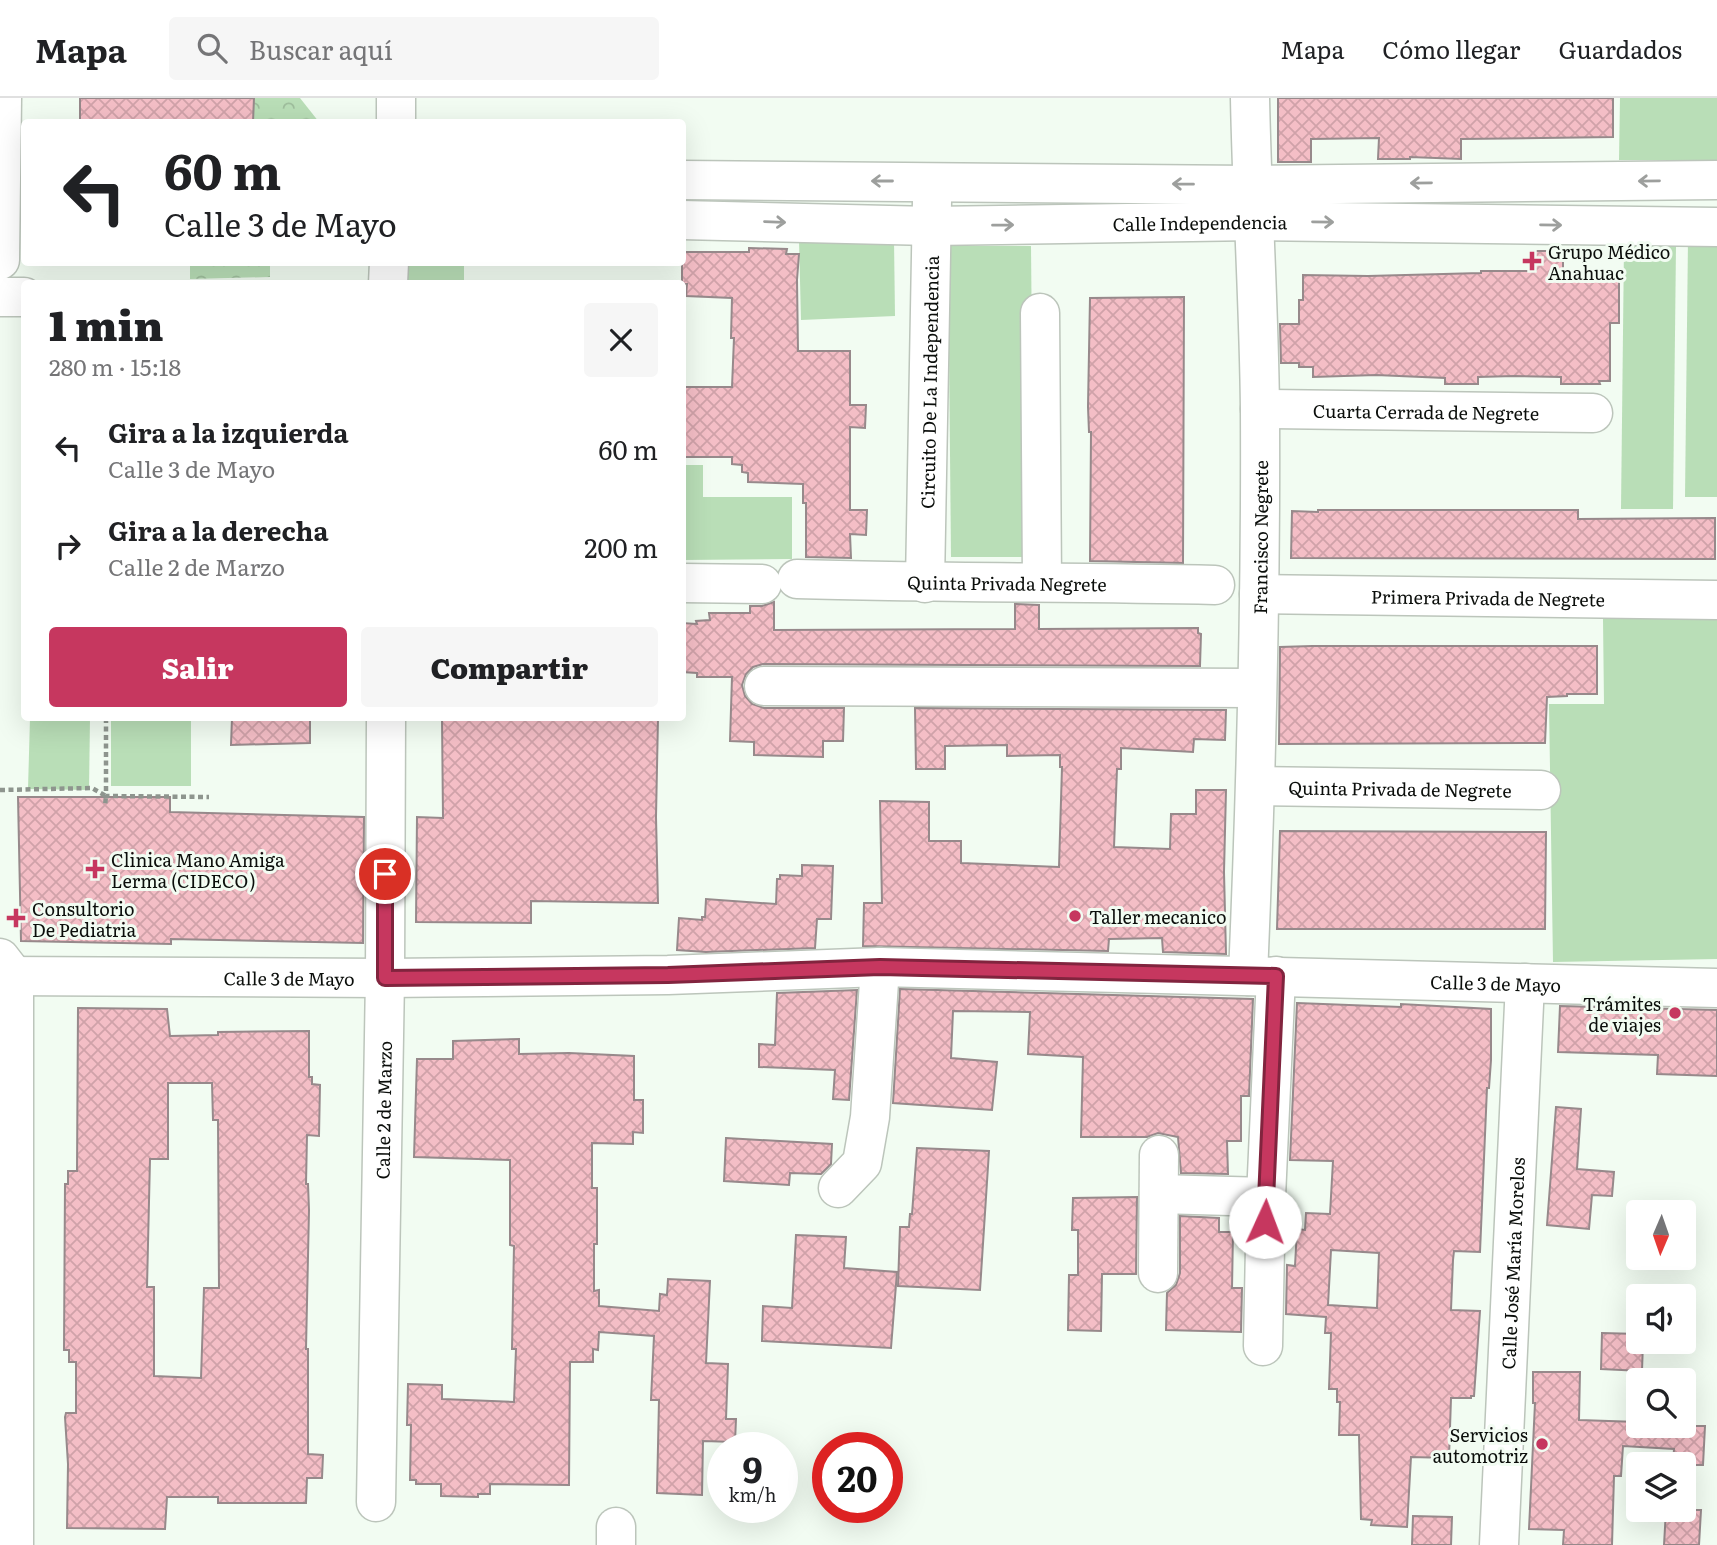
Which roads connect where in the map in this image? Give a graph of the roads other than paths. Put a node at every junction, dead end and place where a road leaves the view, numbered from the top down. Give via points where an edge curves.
1 (2, 98) edge
2 (1250, 98) edge
3 (0, 176) edge
4 (686, 180) edge
5 (730, 180) junction
6 (1715, 180) edge
7 (933, 181) junction
8 (1253, 203) junction
9 (686, 220) edge
10 (730, 221) junction
11 (0, 223) edge
12 (931, 226) junction
13 (1714, 227) edge
14 (0, 260) edge
15 (0, 297) edge
16 (21, 297) edge
17 (1040, 313) dead end
18 (1259, 409) junction
19 (1593, 413) dead end
20 (1042, 581) junction
21 (686, 583) edge
22 (925, 583) junction
23 (1215, 584) dead end
24 (1259, 594) junction
25 (1717, 600) edge
26 (764, 686) dead end
27 (1256, 688) junction
28 (386, 721) edge
29 (1256, 786) junction
30 (1541, 790) dead end
31 (880, 967) junction
32 (5, 970) edge
33 (1262, 976) junction
34 (385, 978) junction
35 (1525, 983) junction
36 (1717, 988) edge
37 (1159, 1154) dead end
38 (838, 1188) dead end
39 (1159, 1194) junction
40 (1266, 1197) junction
41 (1158, 1272) dead end
42 (1263, 1346) dead end
43 (376, 1502) dead end
44 (14, 1545) edge
45 (1499, 1545) edge

1 - 3 street
2 - 8 street, Francisco Negrete
3 - 11 street
4 - 5 street, Calle Independencia
7 -> 5 street, Calle Independencia
5 - 10 street
6 -> 8 street, Calle Independencia
6 - 13 street
8 -> 7 street, Calle Independencia
7 - 12 street, Circuito De La Independencia
12 -> 8 street, Calle Independencia
8 -> 13 street, Calle Independencia
8 - 18 street, Francisco Negrete
9 - 10 street, Calle Independencia
10 -> 12 street, Calle Independencia
11 - 14 street
12 - 22 street, Circuito De La Independencia
15 - 16 street
17 - 20 street
18 - 19 street, Cuarta Cerrada de Negrete
18 - 24 street, Francisco Negrete
20 - 22 street, Quinta Privada Negrete
20 - 23 street, Quinta Privada Negrete
21 - 22 street, Quinta Privada Negrete
24 - 25 street, Primera Privada de Negrete
24 - 27 street, Francisco Negrete
26 - 27 street
27 - 29 street, Francisco Negrete
28 - 34 street, Calle 2 de Marzo
29 - 30 street, Quinta Privada de Negrete
29 - 33 street, Francisco Negrete
31 - 33 street, Calle 3 de Mayo
31 - 34 street, Calle 3 de Mayo
31 - 38 street via 870,1116 862,1163
32 - 34 street, Calle 3 de Mayo
32 - 44 street
33 - 35 street, Calle 3 de Mayo
33 - 40 street
34 - 43 street, Calle 2 de Marzo
35 - 36 street, Calle 3 de Mayo
35 - 45 street, Calle José María Morelos
37 - 39 street
39 - 40 street
39 - 41 street
40 - 42 street

